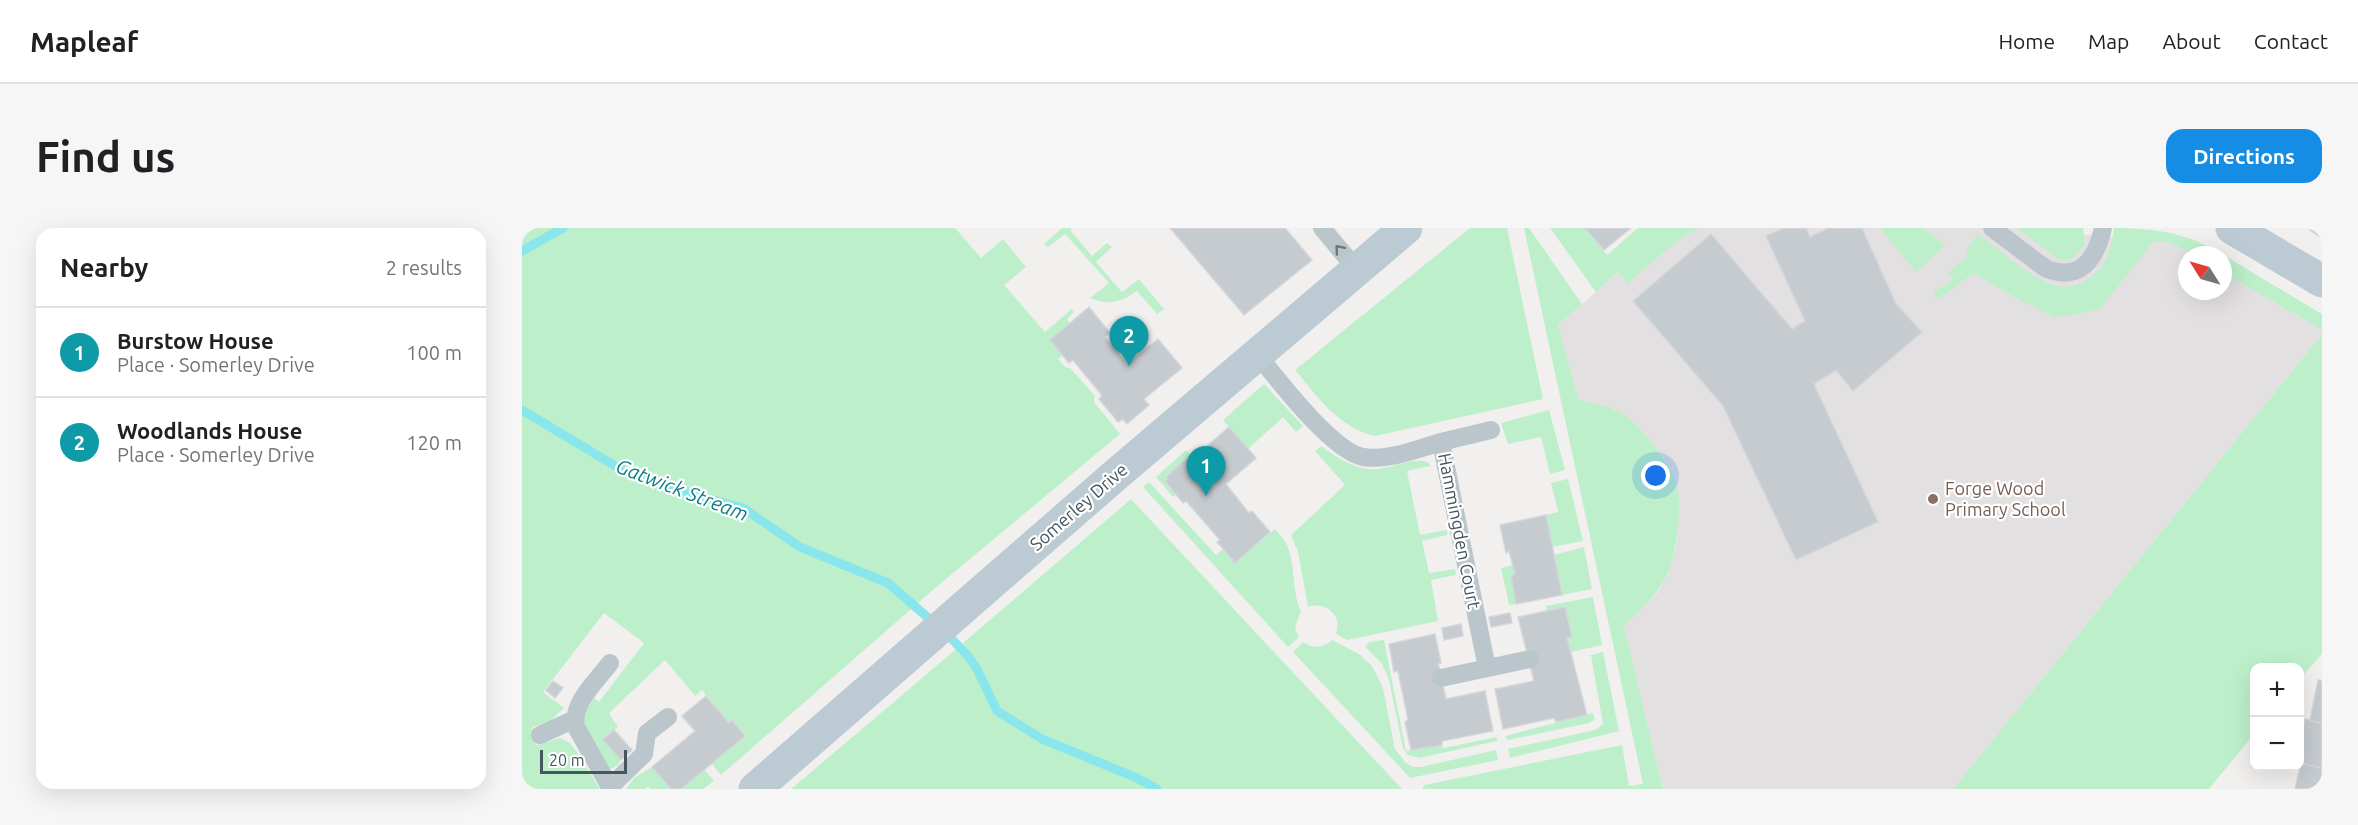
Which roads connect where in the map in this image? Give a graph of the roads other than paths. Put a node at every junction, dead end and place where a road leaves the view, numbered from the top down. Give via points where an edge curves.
1 (1322, 228) edge
2 (1406, 228) edge
3 (1992, 228) edge
4 (2103, 228) edge
5 (2232, 228) edge
6 (1357, 270) junction
7 (2322, 281) edge
8 (1257, 354) junction
9 (1491, 430) dead end
10 (1441, 442) junction
11 (1530, 659) dead end
12 (610, 663) dead end
13 (1486, 668) junction
14 (1441, 678) dead end
15 (668, 717) dead end
16 (574, 719) junction
17 (540, 735) dead end
18 (611, 788) edge
19 (755, 789) edge

6 -> 1 lane
2 - 6 street, Somerley Drive
3 - 4 lane via 2045,268 2067,274 2077,271 2094,255
5 - 7 street
6 - 8 street, Somerley Drive
8 - 10 lane, Hammingden Court via 1325,431 1351,452 1362,457 1383,457
8 - 19 street, Somerley Drive
9 - 10 lane
10 - 13 lane, Hammingden Court
11 - 13 lane
12 - 16 lane via 576,708
13 - 14 lane
15 - 18 lane via 647,733 644,754
16 - 17 lane
16 - 18 lane

